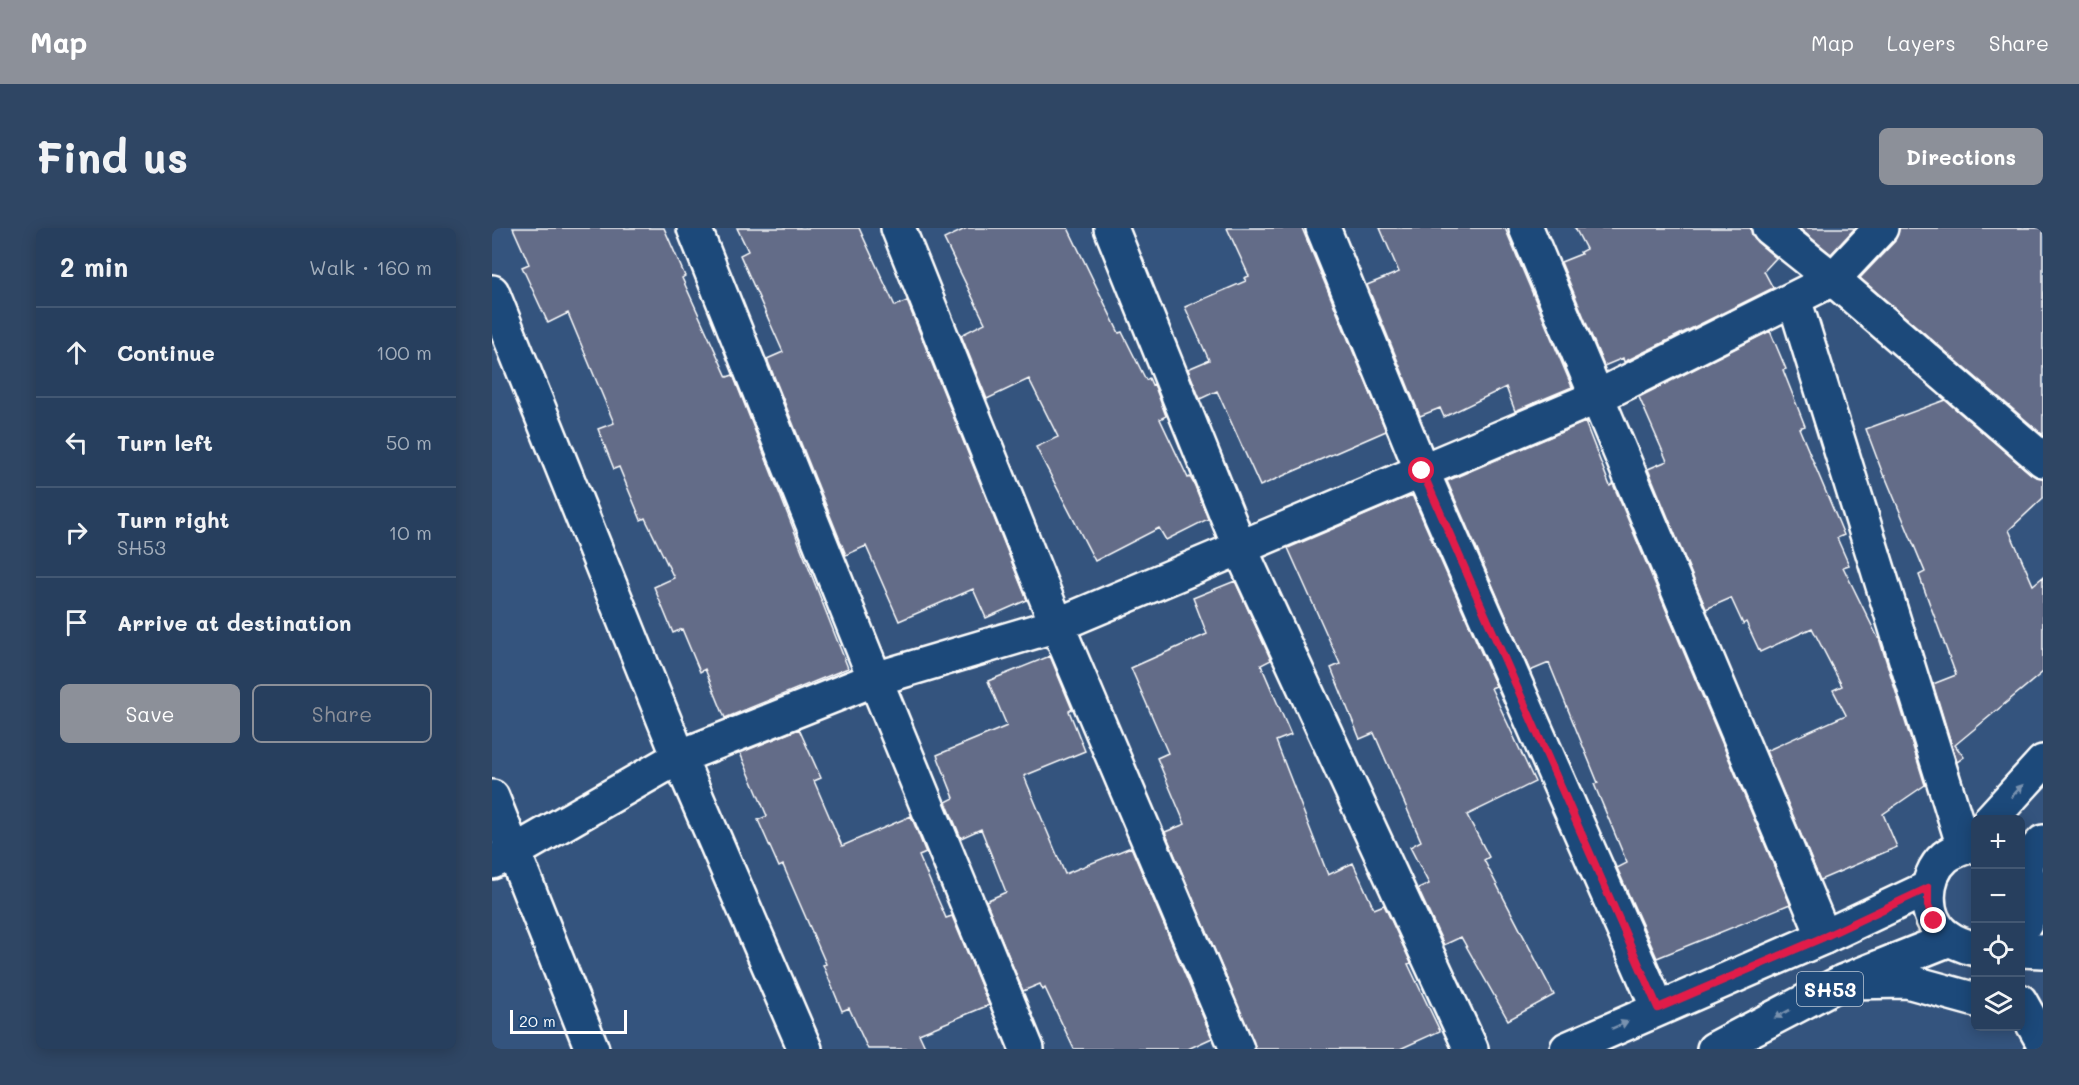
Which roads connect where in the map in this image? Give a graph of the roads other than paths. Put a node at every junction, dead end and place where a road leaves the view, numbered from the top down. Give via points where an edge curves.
1 (694, 228) edge
2 (897, 228) edge
3 (1111, 228) edge
4 (1323, 228) edge
5 (1526, 228) edge
6 (1769, 228) edge
7 (1881, 228) edge
8 (1833, 279) junction
9 (492, 292) edge
10 (1794, 299) junction
11 (1597, 397) junction
12 (2043, 460) edge
13 (1422, 471) junction
14 (1240, 548) junction
15 (1057, 624) junction
16 (875, 679) junction
17 (680, 756) junction
18 (2042, 766) edge
19 (492, 797) edge
20 (1994, 815) edge
21 (1971, 839) edge
22 (1971, 843) edge
23 (2029, 856) edge
24 (503, 857) edge
25 (1928, 888) junction
26 (2025, 923) edge
27 (1824, 937) junction
28 (1963, 944) edge
29 (2025, 950) edge
30 (2043, 951) edge
31 (1842, 982) junction
32 (1971, 999) edge
33 (1658, 1008) junction
34 (2025, 1013) edge
35 (2034, 1034) edge
36 (592, 1049) edge
37 (805, 1049) edge
38 (1027, 1049) edge
39 (1238, 1049) edge
40 (1471, 1049) edge
41 (1567, 1049) edge
42 (1714, 1049) edge

1 - 16 street
2 - 15 street
3 - 14 street
4 - 13 street
5 - 11 street
6 - 8 street
7 - 8 street
8 - 10 street
8 - 12 street
9 - 17 street
10 - 11 street
10 - 21 street
11 - 13 street
11 - 27 street
13 - 14 street
13 - 33 street
14 - 15 street
14 - 40 street
15 - 16 street
15 - 39 street
16 - 17 street
16 - 38 street
17 - 24 street
17 - 37 street
20 -> 18 street
19 - 24 street
22 - 25 street via 1944,858
23 - 26 street via 2033,897
24 - 36 street
25 - 27 street, SH53
25 - 28 street via 1928,905 1934,921 1944,935
27 - 33 street, SH53
28 - 31 street, SH53
29 - 30 street
31 - 32 street via 1907,981
31 -> 42 street, SH53
41 -> 33 street, SH53
34 - 35 street

